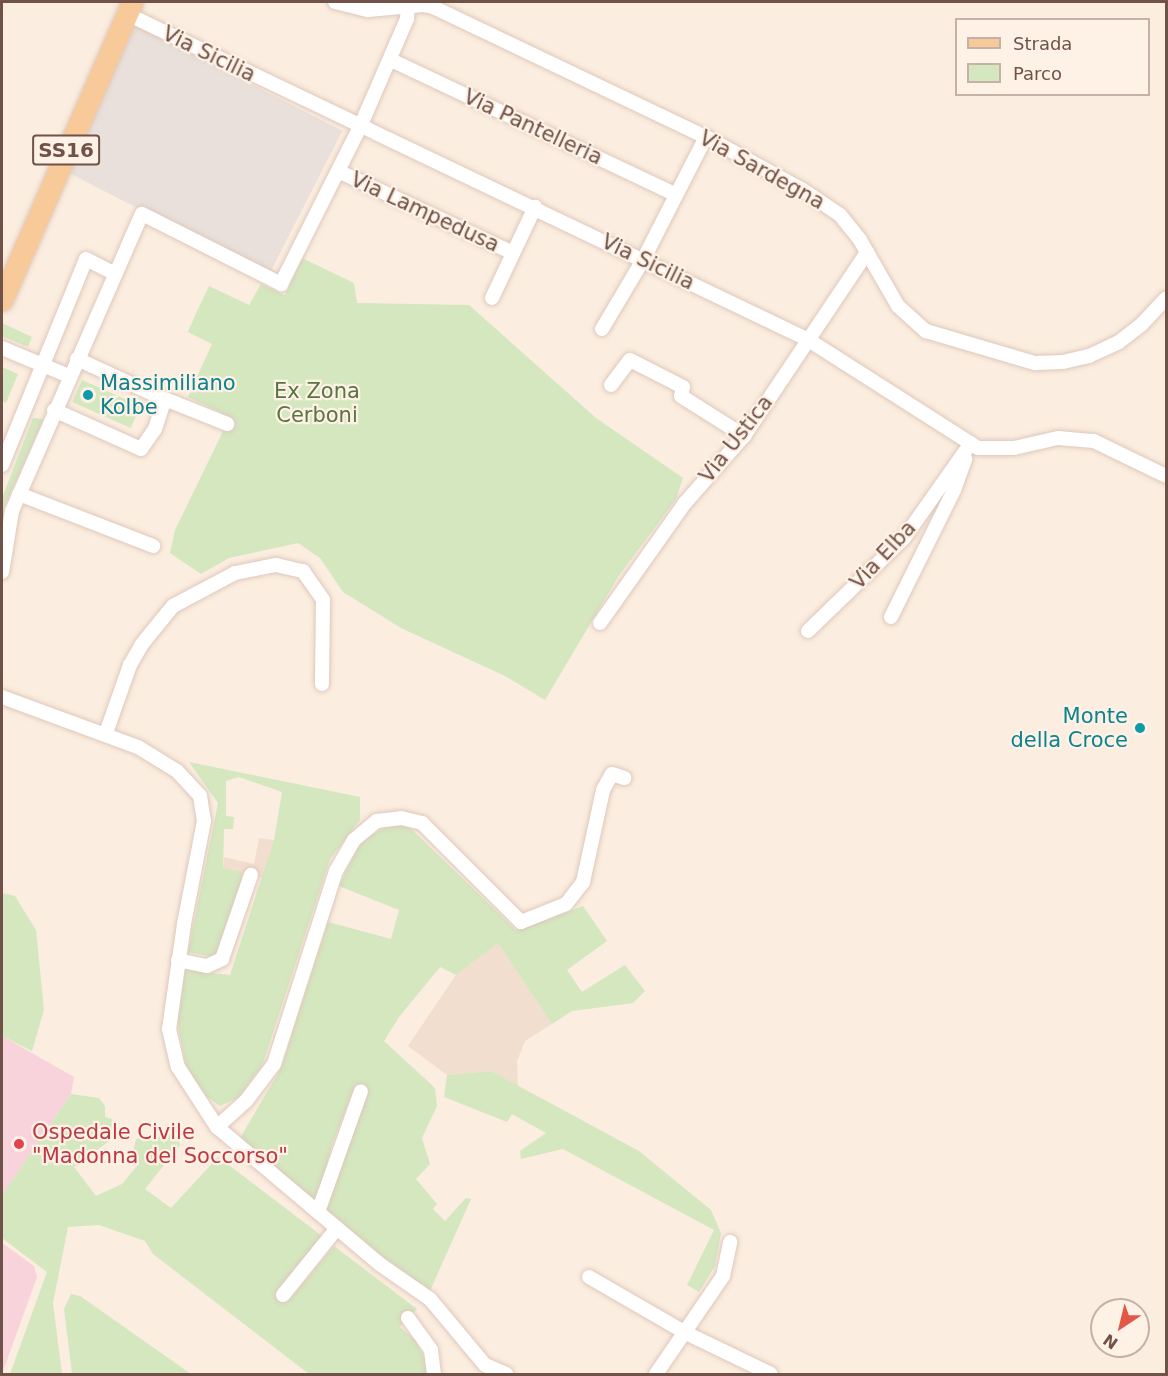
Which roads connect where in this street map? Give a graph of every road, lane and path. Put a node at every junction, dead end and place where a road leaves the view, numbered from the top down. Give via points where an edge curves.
1 (335, 2) edge
2 (435, 4) edge
3 (408, 6) junction
4 (130, 8) edge
5 (390, 60) junction
6 (360, 127) junction
7 (706, 137) junction
8 (338, 171) junction
9 (676, 195) junction
10 (535, 207) junction
11 (867, 252) junction
12 (513, 253) junction
13 (643, 260) junction
14 (113, 273) junction
15 (492, 298) dead end
16 (1167, 298) edge
17 (2, 300) edge
18 (602, 329) dead end
19 (807, 339) junction
20 (2, 348) edge
21 (77, 359) junction
22 (41, 364) junction
23 (69, 376) junction
24 (611, 385) dead end
25 (155, 395) junction
26 (54, 410) junction
27 (227, 424) dead end
28 (744, 436) junction
29 (971, 443) junction
30 (2, 465) edge
31 (1167, 476) edge
32 (19, 494) junction
33 (153, 546) dead end
34 (2, 572) edge
35 (891, 618) dead end
36 (600, 622) dead end
37 (808, 631) dead end
38 (322, 684) dead end
39 (2, 697) edge
40 (106, 733) junction
41 (624, 778) dead end
42 (251, 875) dead end
43 (178, 960) junction
44 (361, 1091) dead end
45 (217, 1127) junction
46 (318, 1212) junction
47 (337, 1228) junction
48 (730, 1242) dead end
49 (588, 1277) dead end
50 (283, 1295) dead end
51 (408, 1318) dead end
52 (686, 1333) junction
53 (434, 1374) edge
54 (506, 1374) edge
55 (656, 1374) edge
56 (771, 1374) edge

1 - 3 street, Via Sardegna via 368,10
2 - 3 street, Via Sardegna
2 - 7 street, Via Sardegna
3 - 5 street via 407,19
4 - 6 street, Via Sicilia
4 - 17 main road, SS16
5 - 6 street
5 - 9 street, Via Pantelleria
6 - 8 street
6 - 10 street, Via Sicilia
7 - 9 street
7 - 11 street, Via Sardegna via 840,215
8 - 12 street, Via Lampedusa
8 - 14 street via 281,284 142,214
9 - 13 street
10 - 12 street
10 - 13 street, Via Sicilia
11 - 16 street, Via Sardegna via 898,306 926,331 1035,363 1089,356 1142,324
11 - 19 street, Via Ustica
12 - 15 street
13 - 18 street
13 - 19 street, Via Sicilia
14 - 21 street
14 - 22 street via 86,260
19 - 28 street, Via Ustica
19 - 29 street, Via Sicilia
20 - 22 street
21 - 23 street
21 - 25 street
22 - 23 street
22 - 30 street
23 - 26 street
24 - 28 street via 630,360 683,387 681,396
25 - 26 street via 163,405 155,429 141,448
25 - 27 street
26 - 32 street
28 - 36 street, Via Ustica via 686,503
29 - 31 street, Via Sicilia via 995,450 1058,438 1094,441
29 - 35 street via 954,490
29 - 37 street, Via Elba via 904,538
32 - 33 street
32 - 34 street
38 - 40 street via 323,600 303,571 276,565 234,573 174,606 142,644 130,665
39 - 40 street
40 - 43 street via 170,766 194,786 203,802 204,821
41 - 45 street via 612,774 603,790 583,882 567,904 521,922 422,823 401,818 376,821 354,840 336,871 274,1064 246,1101
42 - 43 street via 222,959 207,966
43 - 45 street via 169,1022 171,1050 182,1076
44 - 46 street
45 - 46 street
46 - 47 street
47 - 50 street
47 - 54 street via 430,1299 486,1365
48 - 52 street via 723,1276
49 - 52 street
51 - 53 street via 431,1350
52 - 55 street
52 - 56 street

